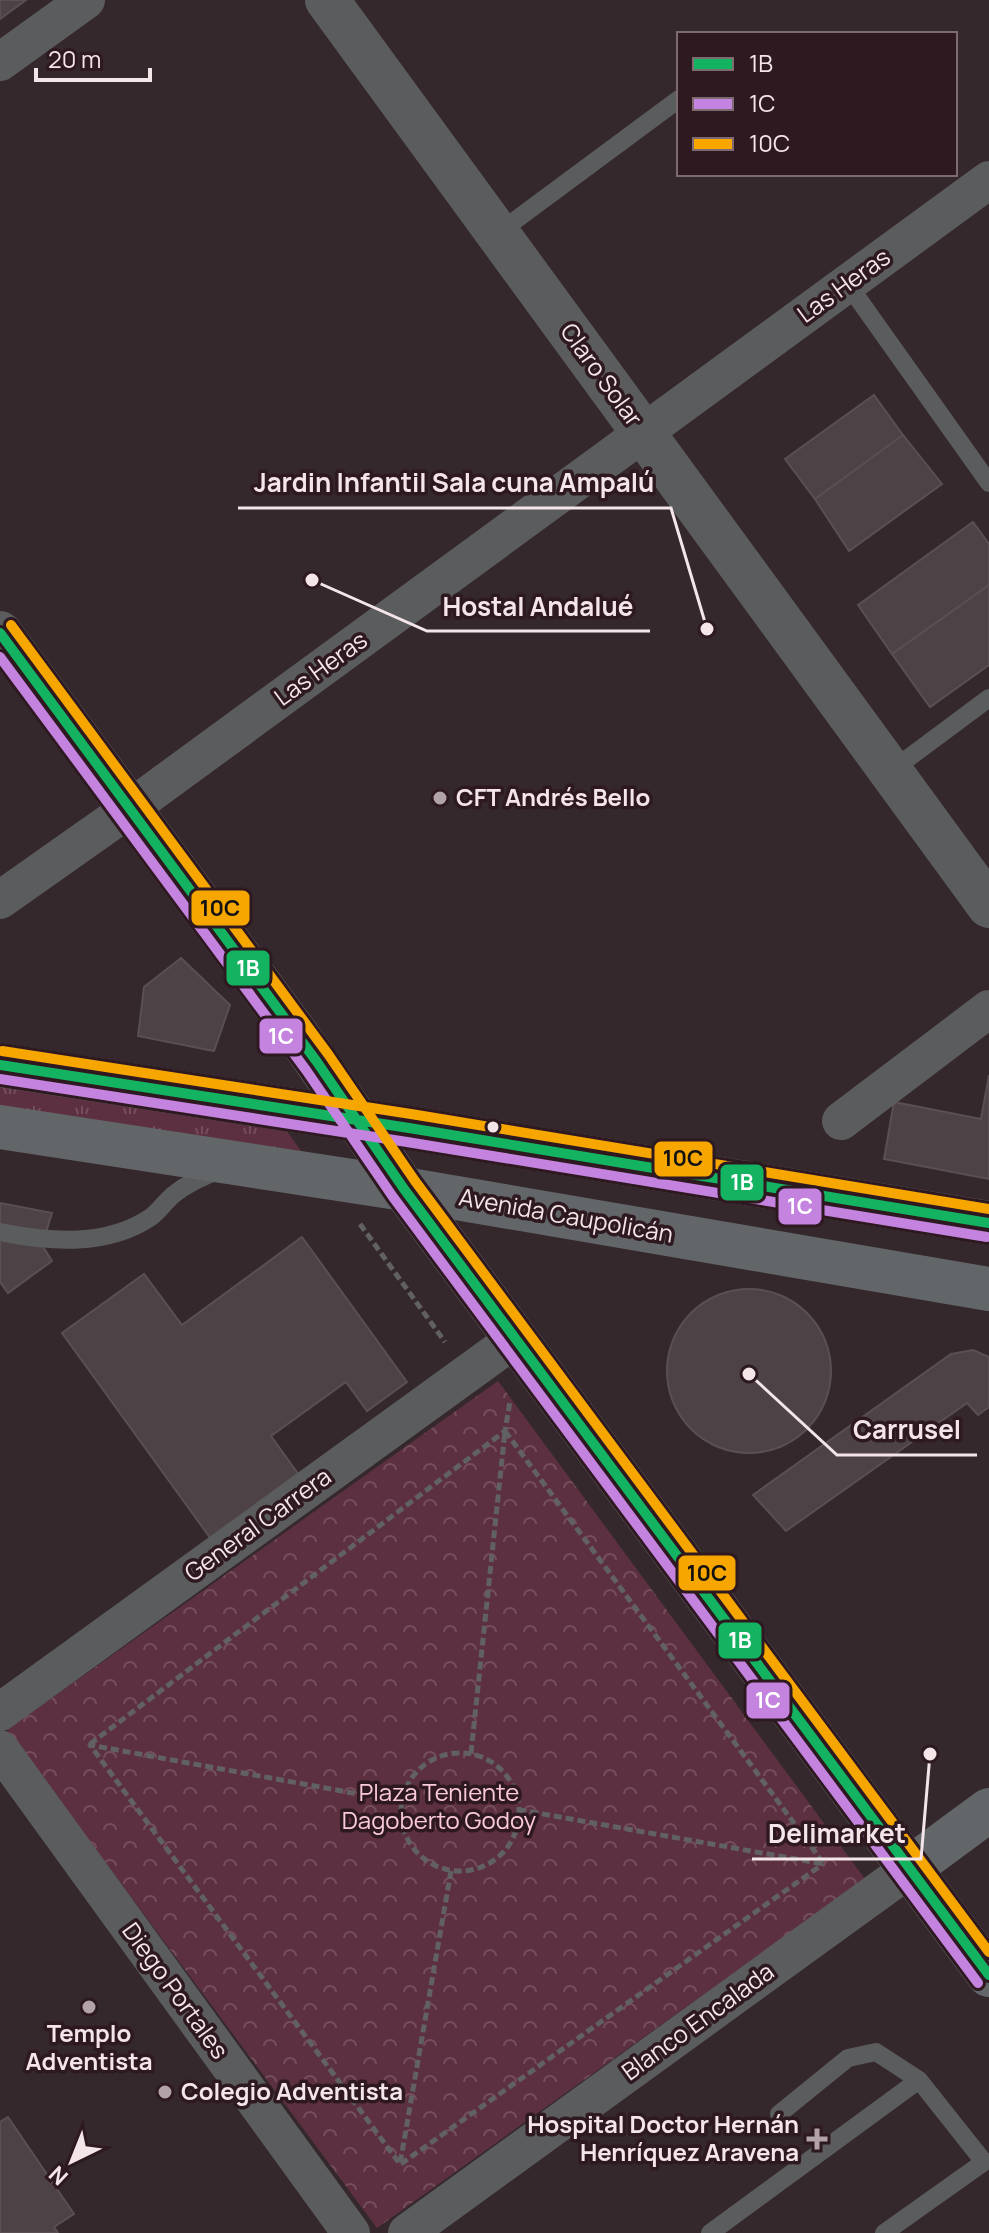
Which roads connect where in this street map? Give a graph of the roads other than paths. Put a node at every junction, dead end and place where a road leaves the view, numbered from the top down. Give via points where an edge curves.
1 (86, 0) edge
2 (327, 0) edge
3 (0, 62) edge
4 (677, 100) edge
5 (989, 180) edge
6 (498, 234) junction
7 (847, 283) junction
8 (643, 433) junction
9 (989, 483) edge
10 (0, 633) edge
11 (989, 698) edge
12 (891, 771) junction
13 (129, 809) junction
14 (0, 900) edge
15 (989, 906) edge
16 (989, 1009) edge
17 (0, 1065) edge
18 (357, 1120) junction
19 (841, 1121) dead end
20 (0, 1127) edge
21 (247, 1164) junction
22 (404, 1189) junction
23 (989, 1223) edge
24 (0, 1232) edge
25 (989, 1289) edge
26 (503, 1348) junction
27 (0, 1712) edge
28 (0, 1749) edge
29 (989, 1810) edge
30 (909, 1869) junction
31 (989, 1975) edge
32 (919, 2080) junction
33 (779, 2114) dead end
34 (429, 2222) edge
35 (351, 2233) edge
36 (710, 2233) edge
37 (884, 2233) edge

1 - 3 street
2 - 6 street, Claro Solar
4 - 6 lane
5 - 7 street, Las Heras
6 - 8 street, Claro Solar
7 - 8 street, Las Heras
7 - 9 lane
8 - 12 street, Claro Solar
8 - 13 street, Las Heras
10 - 13 street
11 - 12 lane
12 - 15 street, Claro Solar
13 - 14 street, Las Heras
13 - 18 street
16 - 19 street
17 - 18 main road
18 - 22 main road
18 - 23 main road
20 - 21 main road, Avenida Caupolicán
21 - 22 main road, Avenida Caupolicán
21 - 24 lane via 197,1179 153,1215 120,1232 75,1241
22 - 25 main road, Avenida Caupolicán
22 - 26 main road
26 - 27 street, General Carrera
26 - 30 main road
28 - 35 street, Diego Portales
29 - 30 main road, Blanco Encalada
30 - 31 main road
30 - 34 street, Blanco Encalada
32 - 33 lane via 876,2052 848,2058
32 - 36 lane
32 - 37 lane via 984,2162

